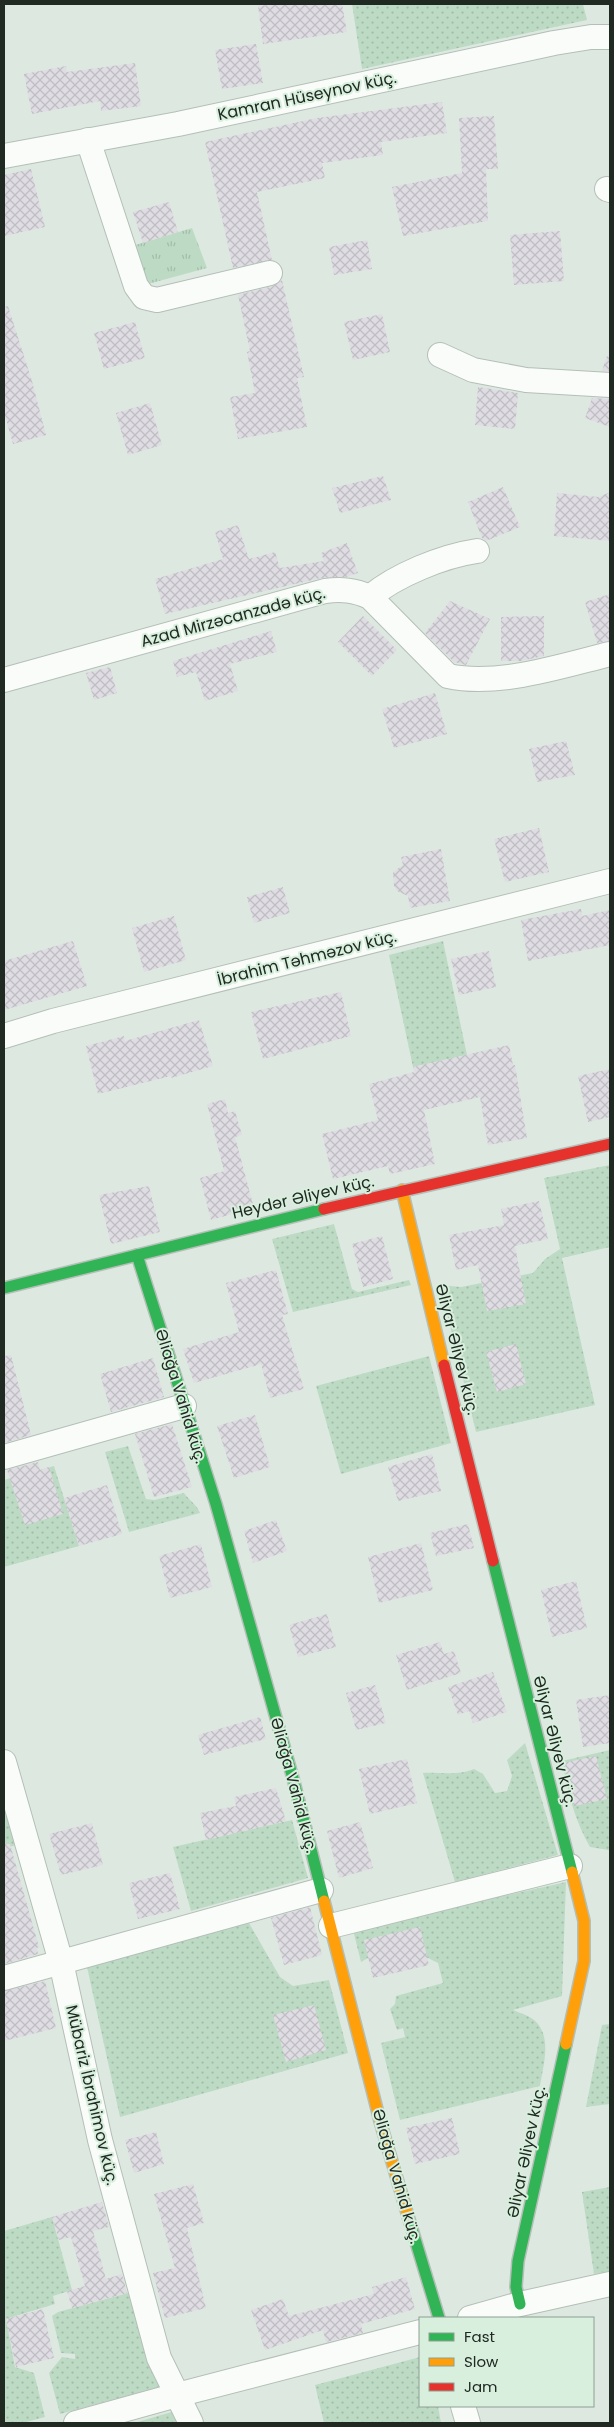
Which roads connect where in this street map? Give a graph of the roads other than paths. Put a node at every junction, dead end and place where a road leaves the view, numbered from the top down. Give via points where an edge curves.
1 (610, 36) edge
2 (88, 140) junction
3 (4, 156) edge
4 (270, 273) dead end
5 (440, 355) dead end
6 (610, 385) edge
7 (477, 551) dead end
8 (370, 597) junction
9 (610, 654) edge
10 (4, 680) edge
11 (610, 880) edge
12 (4, 1036) edge
13 (610, 1144) edge
14 (402, 1190) junction
15 (137, 1255) junction
16 (4, 1288) edge
17 (184, 1406) junction
18 (4, 1457) edge
19 (4, 1762) edge
20 (570, 1866) junction
21 (321, 1890) junction
22 (331, 1926) junction
23 (61, 1962) junction
24 (4, 1978) edge
25 (610, 2284) edge
26 (520, 2304) junction
27 (439, 2317) edge
28 (474, 2317) edge
29 (419, 2332) edge
30 (177, 2395) junction
31 (463, 2407) edge
32 (76, 2423) edge
33 (190, 2423) edge
34 (468, 2423) edge

1 - 2 street, Kamran Hüseynov küç. via 554,43 178,124
2 - 3 street, Kamran Hüseynov küç.
2 - 4 street via 136,286 144,297 157,300
5 - 6 street via 473,370 526,380
7 - 8 street via 454,554 382,587
8 - 9 street via 448,676 464,680 500,678
8 - 10 street, Azad Mirzəcanzadə küç. via 356,591 325,591
11 - 12 street, İbrahim Təhməzov küç.
13 - 14 street, Heydər Əliyev küç.
14 - 15 street, Heydər Əliyev küç.
14 - 20 street, Əliyar Əliyev küç.
15 - 16 street, Heydər Əliyev küç.
15 - 17 street, Əliağa Vahid küç.
17 - 18 street
17 - 21 street, Əliağa Vahid küç. via 216,1504
19 - 23 street, Mübariz İbrahimov küç.
20 - 22 street
20 - 26 street, Əliyar Əliyev küç. via 584,1921 584,1961 518,2261 516,2286
21 - 22 street, Əliağa Vahid küç.
21 - 23 street
22 - 27 street, Əliağa Vahid küç. via 380,2120
23 - 24 street
23 - 30 street, Mübariz İbrahimov küç. via 100,2140 137,2281 159,2358
25 - 26 street
26 - 28 street
29 - 30 street
30 - 32 street
30 - 33 street, Mübariz İbrahimov küç.
31 - 34 street

